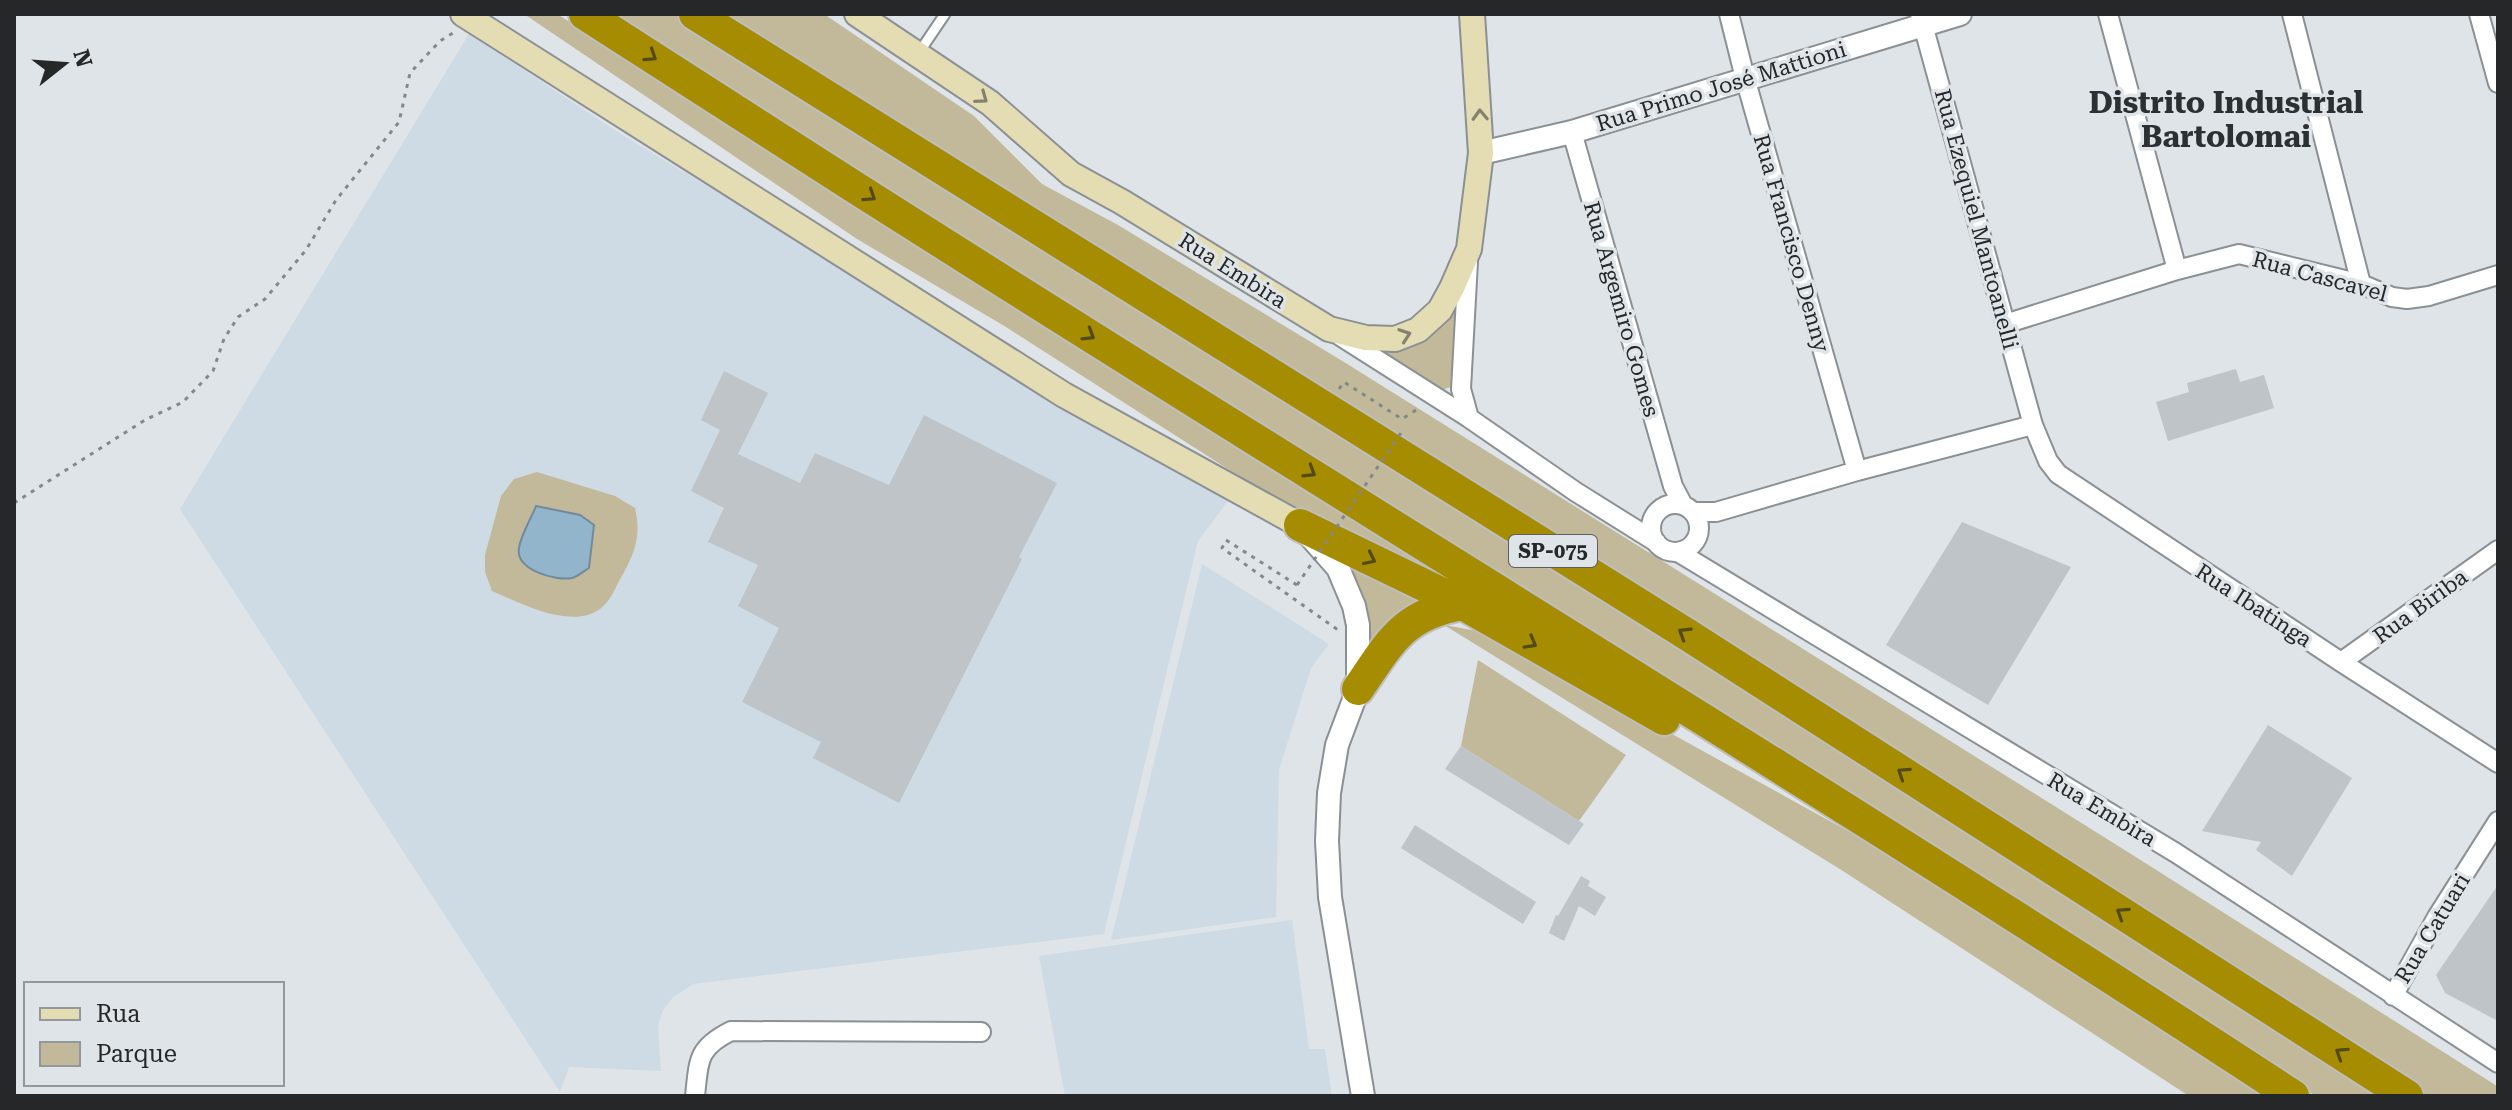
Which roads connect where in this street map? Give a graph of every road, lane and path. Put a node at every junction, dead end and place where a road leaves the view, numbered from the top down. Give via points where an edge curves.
1 (585, 14) edge
2 (695, 14) edge
3 (857, 14) edge
4 (945, 14) edge
5 (1472, 14) edge
6 (1729, 14) edge
7 (1960, 14) edge
8 (2108, 14) edge
9 (2292, 14) edge
10 (2479, 14) edge
11 (468, 17) edge
12 (1922, 19) edge
13 (918, 54) junction
14 (1745, 78) junction
15 (2498, 83) edge
16 (1572, 132) junction
17 (1481, 153) junction
18 (1469, 249) junction
19 (2177, 270) junction
20 (2498, 275) edge
21 (2361, 284) junction
22 (2005, 324) junction
23 (1329, 329) junction
24 (1339, 389) dead end
25 (1469, 418) junction
26 (1402, 419) dead end
27 (2033, 425) junction
28 (1403, 430) dead end
29 (1857, 471) junction
30 (14, 503) edge
31 (1618, 516) junction
32 (1682, 522) junction
33 (1300, 525) junction
34 (1656, 542) junction
35 (2498, 550) edge
36 (1463, 604) junction
37 (1359, 645) junction
38 (2341, 662) junction
39 (1358, 689) junction
40 (2498, 763) edge
41 (1814, 788) junction
42 (2498, 821) edge
43 (2393, 996) junction
44 (981, 1032) dead end
45 (2498, 1063) edge
46 (695, 1096) edge
47 (1363, 1096) edge
48 (2293, 1096) edge
49 (2407, 1096) edge

1 -> 41 highway, SP-075
49 -> 2 highway, SP-075 via 1688,635
3 - 13 main road, Rua Embira
4 - 13 lane
17 -> 5 main road
6 - 14 street, Rua Francisco Denny
7 - 12 street, Rua Primo José Mattioni
8 - 19 street
9 - 21 street
10 - 15 street
11 - 30 path via 410,73 399,122 336,200 306,250 265,299 238,317 213,371 183,402 145,420
11 - 33 main road via 1064,395
12 - 14 street, Rua Primo José Mattioni
12 - 22 street, Rua Ezequiel Mantoanelli
13 -> 23 main road, Rua Embira via 990,103 1071,174
14 - 16 street, Rua Primo José Mattioni
14 - 29 street, Rua Francisco Denny
16 - 17 street, Rua Primo José Mattioni
16 - 32 street, Rua Argemiro Gomes
17 - 18 main road
23 -> 18 main road via 1395,339 1418,330 1440,310
18 - 25 street via 1461,389
19 - 21 street, Rua Cascavel via 2239,254
19 - 22 street, Rua Cascavel
20 - 21 street, Rua Cascavel via 2418,299 2392,297
22 - 27 street, Rua Ezequiel Mantoanelli
23 - 25 street, Rua Embira
24 - 26 path via 1344,382
25 - 31 street, Rua Embira
27 - 29 street
27 - 38 street, Rua Ibatinga via 2058,474
28 - 37 path, bridge via 1297,585 1226,540 1222,548
29 - 32 street
31 - 32 street
31 - 34 street, Rua Embira
32 - 34 street, Rua Argemiro Gomes via 1651,527
32 - 34 street, Rua Embira via 1670,551
32 - 43 street, Rua Embira via 1700,565 2176,853
33 -> 36 highway
33 - 37 street via 1347,586
35 - 38 street, Rua Biriba
36 - 39 highway via 1424,614 1405,627
36 -> 41 highway via 1760,774
37 - 39 street
38 - 40 street, Rua Ibatinga
39 - 47 street via 1337,745 1327,841 1330,897
41 - 48 highway, SP-075
42 - 43 street, Rua Catuari
43 - 45 street, Rua Embira
44 - 46 street via 731,1031 711,1041 702,1055

